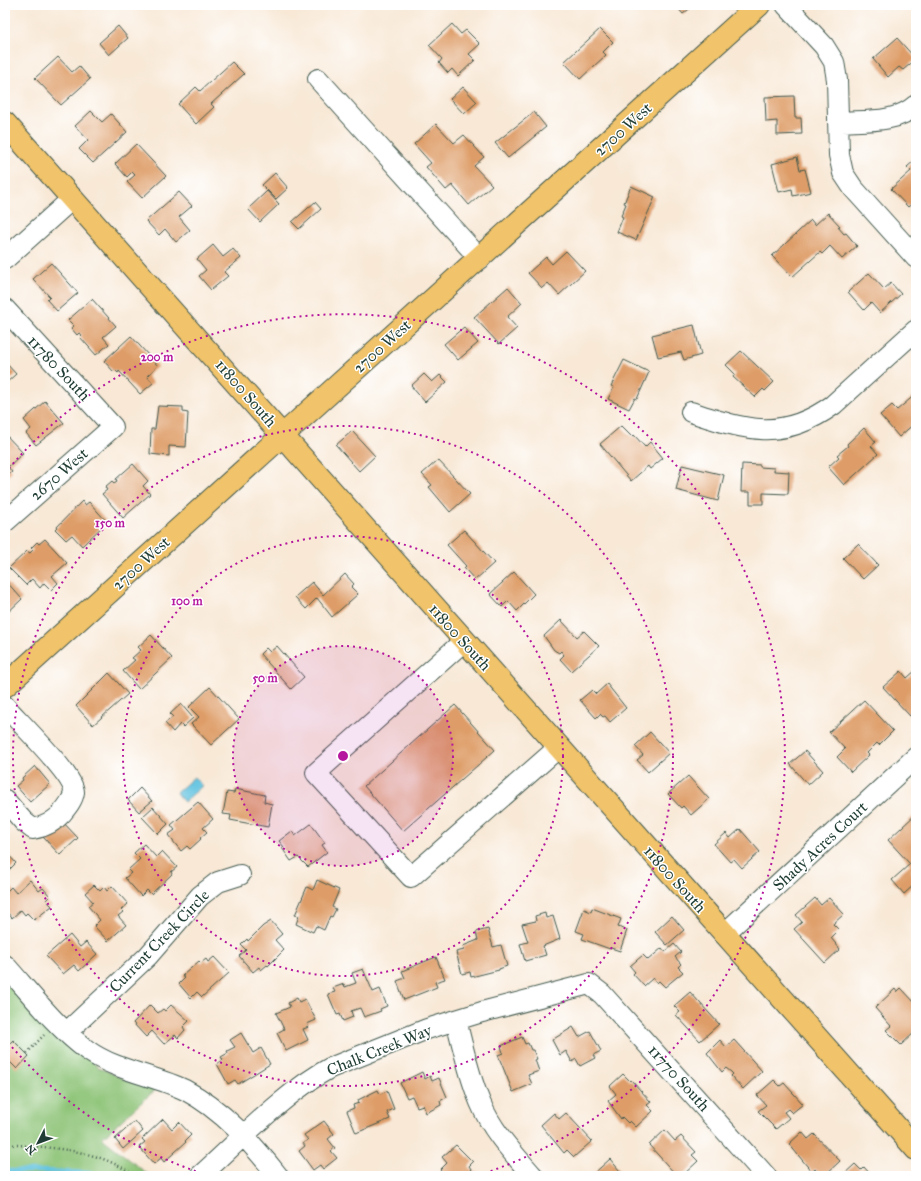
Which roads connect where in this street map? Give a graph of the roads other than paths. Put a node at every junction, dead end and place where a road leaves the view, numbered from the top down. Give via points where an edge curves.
1 (759, 5) edge
2 (786, 5) edge
3 (318, 79) dead end
4 (916, 104) edge
5 (838, 122) junction
6 (5, 123) edge
7 (73, 198) junction
8 (916, 258) edge
9 (5, 259) edge
10 (480, 259) junction
11 (5, 308) edge
12 (916, 330) edge
13 (691, 412) dead end
14 (113, 427) joint
15 (282, 435) junction
16 (5, 522) edge
17 (464, 641) junction
18 (5, 686) edge
19 (5, 706) edge
20 (558, 748) junction
21 (916, 757) edge
22 (5, 800) edge
23 (240, 875) dead end
24 (724, 934) junction
25 (5, 965) edge
26 (589, 984) joint
27 (456, 1020) junction
28 (67, 1032) junction
29 (245, 1136) junction
30 (916, 1149) edge
31 (200, 1176) edge
32 (278, 1176) edge
33 (533, 1176) edge
34 (766, 1176) edge

1 - 10 main road, 2700 West
2 - 5 street via 824,46 834,62
3 - 10 street
4 - 5 street via 905,113 889,119
5 - 8 street via 840,164 848,181
6 - 7 main road, 11800 South
7 - 9 street
7 - 15 main road, 11800 South
10 - 15 main road, 2700 West
11 - 14 street, 11780 South
12 - 13 street via 845,395 820,414 792,426 777,429 746,429
14 - 16 street, 2670 West
15 - 17 main road, 11800 South
15 - 18 main road, 2700 West
17 - 20 main road, 11800 South
17 - 20 street via 316,773 411,877
19 - 22 street via 63,770 74,791 71,802 58,817 44,827 33,829
20 - 24 main road, 11800 South
21 - 24 street, Shady Acres Court
23 - 28 street, Current Creek Circle via 218,882 200,896 148,956
24 - 30 main road, 11800 South
25 - 28 street
26 - 27 street, Chalk Creek Way
26 - 34 street, 11770 South via 602,994
27 - 29 street, Chalk Creek Way via 317,1075
27 - 33 street via 480,1103 500,1138
28 - 29 street via 107,1062 184,1090 206,1102
29 - 31 street, Chalk Creek Way
29 - 32 street

